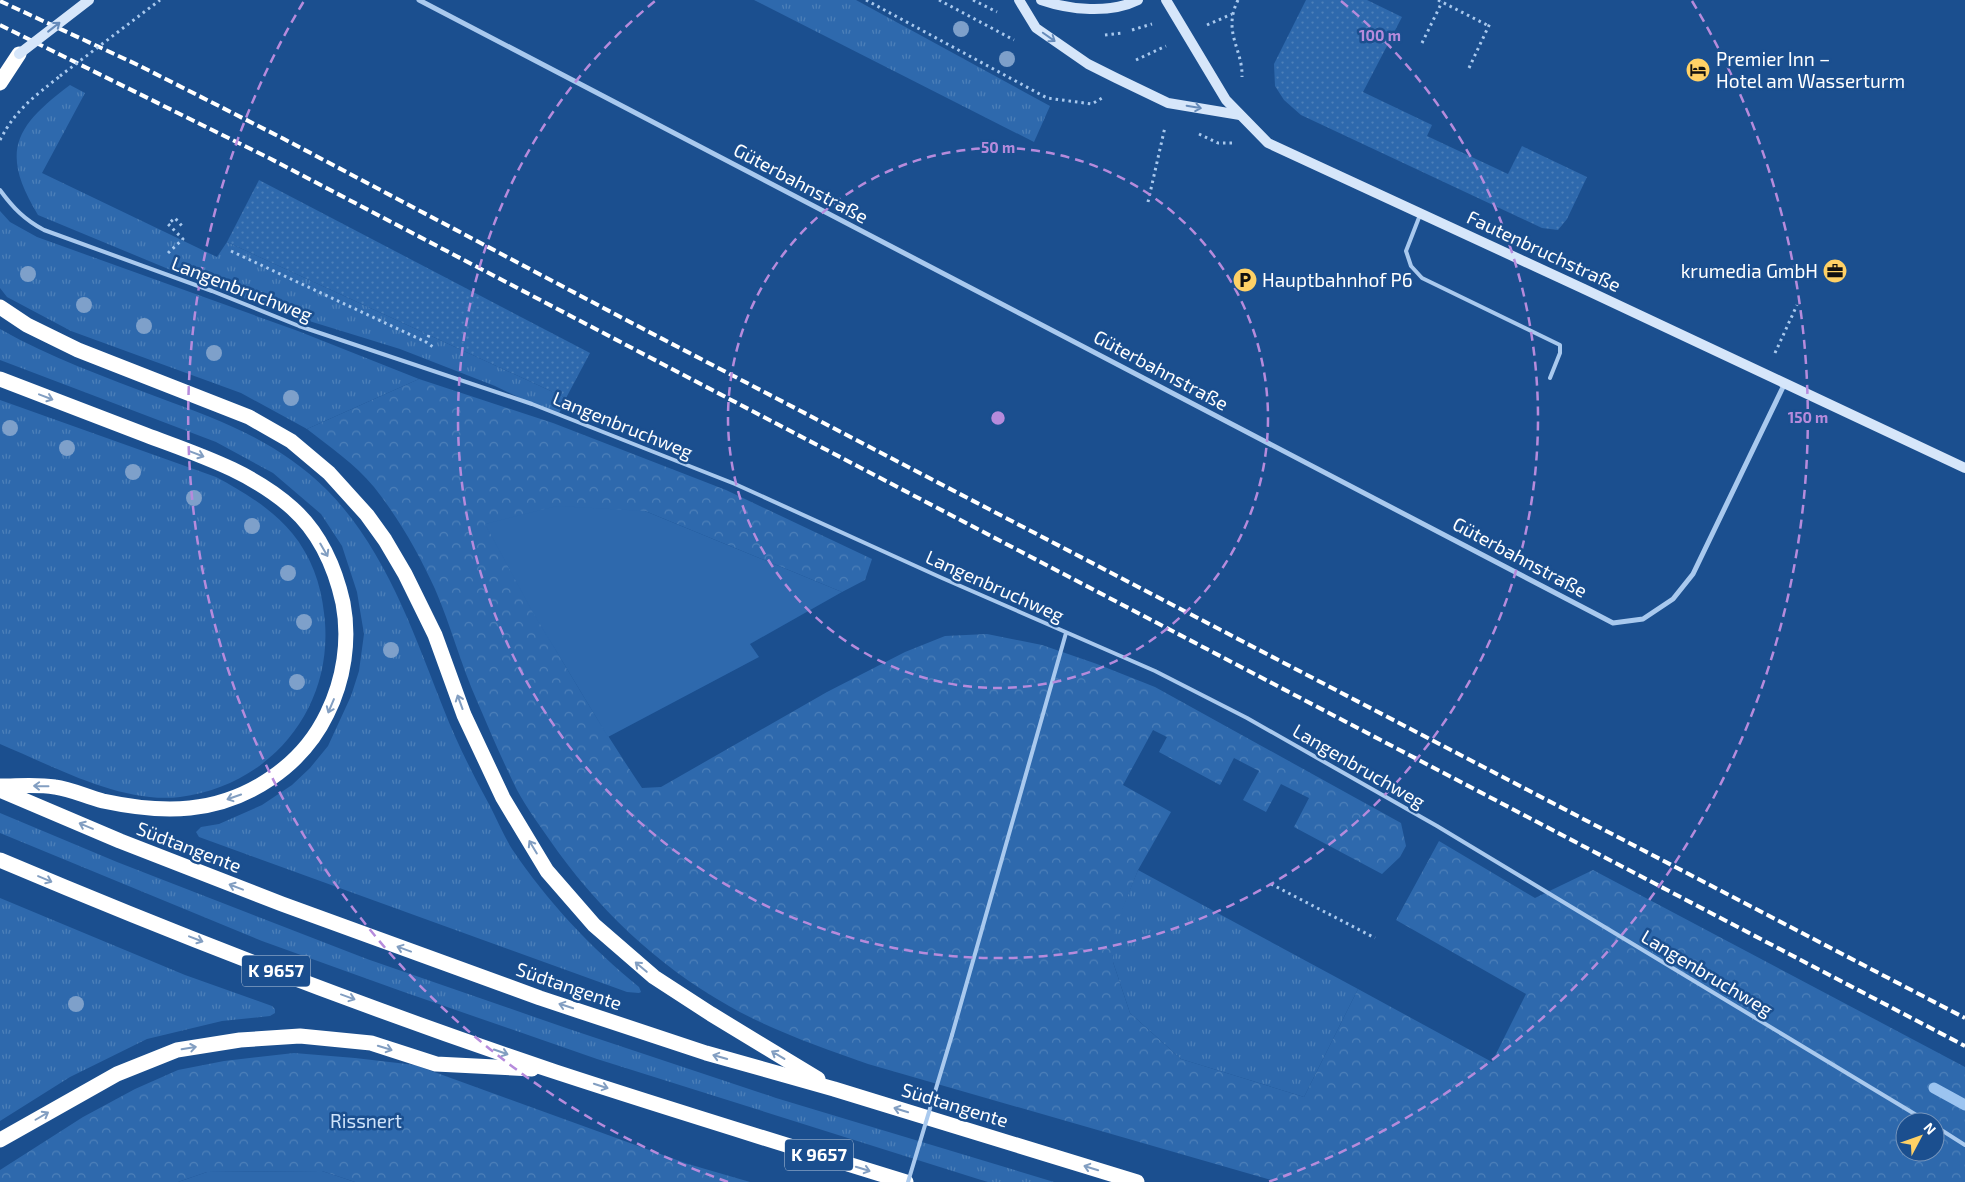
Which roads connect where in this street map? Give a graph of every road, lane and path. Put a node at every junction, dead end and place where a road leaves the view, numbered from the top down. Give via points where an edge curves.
1 (89, 0) edge
2 (160, 0) edge
3 (419, 0) edge
4 (866, 0) edge
5 (1019, 0) edge
6 (1041, 0) edge
7 (1138, 0) edge
8 (1166, 0) edge
9 (1238, 0) edge
10 (1440, 1) edge
11 (1492, 21) dead end
12 (1489, 26) junction
13 (1422, 43) dead end
14 (19, 54) junction
15 (0, 68) edge
16 (1468, 68) dead end
17 (0, 83) edge
18 (1104, 97) dead end
19 (1240, 116) junction
20 (1165, 126) dead end
21 (0, 140) edge
22 (0, 190) edge
23 (1148, 202) dead end
24 (1420, 213) junction
25 (182, 226) dead end
26 (230, 251) dead end
27 (166, 255) dead end
28 (1797, 305) dead end
29 (0, 306) edge
30 (1782, 339) dead end
31 (426, 342) dead end
32 (1550, 378) dead end
33 (0, 379) edge
34 (1785, 383) junction
35 (1965, 468) edge
36 (1066, 632) junction
37 (0, 786) edge
38 (0, 790) edge
39 (0, 860) edge
40 (1271, 884) dead end
41 (1375, 938) dead end
42 (555, 1071) junction
43 (834, 1089) junction
44 (1911, 1112) edge
45 (1945, 1132) edge
46 (0, 1140) edge
47 (1965, 1145) edge
48 (907, 1182) edge
49 (1137, 1182) edge

14 -> 1 main road, bridge
2 - 21 path, bridge via 22,106
3 - 34 street, Güterbahnstraße via 1613,623 1643,619 1673,599 1693,574
4 - 18 path via 1047,98 1092,104
5 -> 19 main road via 1036,28 1088,64 1168,103
6 - 7 main road via 1074,8 1096,9
8 - 19 main road, Fautenbruchstraße via 1226,100
9 - 19 path via 1232,14 1233,38 1242,72
10 - 12 path
10 - 13 path
11 - 12 path
12 - 16 path
14 - 15 main road
14 - 17 highway
19 - 24 main road, Fautenbruchstraße via 1268,143
20 - 23 path
22 - 36 lane, Langenbruchweg via 16,211 44,230 300,326 550,411 735,484
24 - 32 lane via 1406,251 1411,266 1422,278 1560,345
24 - 34 main road, Fautenbruchstraße
25 - 27 path via 174,218 168,224 183,239
26 - 31 path
28 - 30 path
43 -> 29 highway via 654,977 594,925 547,871 503,798 464,715 436,635 405,574 367,515 329,473 291,441 249,417 78,350 27,325
33 -> 37 highway via 219,462 257,483 292,508 326,552 338,581 347,625 344,662 333,703 319,732 298,757 277,774 239,796 189,808 145,808 55,787
34 - 35 main road, Fautenbruchstraße
36 - 44 lane, Langenbruchweg via 1154,670 1239,714 1437,826
36 - 48 lane, bridge
43 -> 38 highway, Südtangente via 706,1053 450,966 273,901
39 -> 42 highway, K 9657 via 269,968
40 - 41 path
46 -> 42 highway via 117,1074 177,1050 240,1040 300,1036 371,1044 436,1064
42 -> 48 highway, K 9657
49 -> 43 highway, Südtangente
45 - 47 lane

